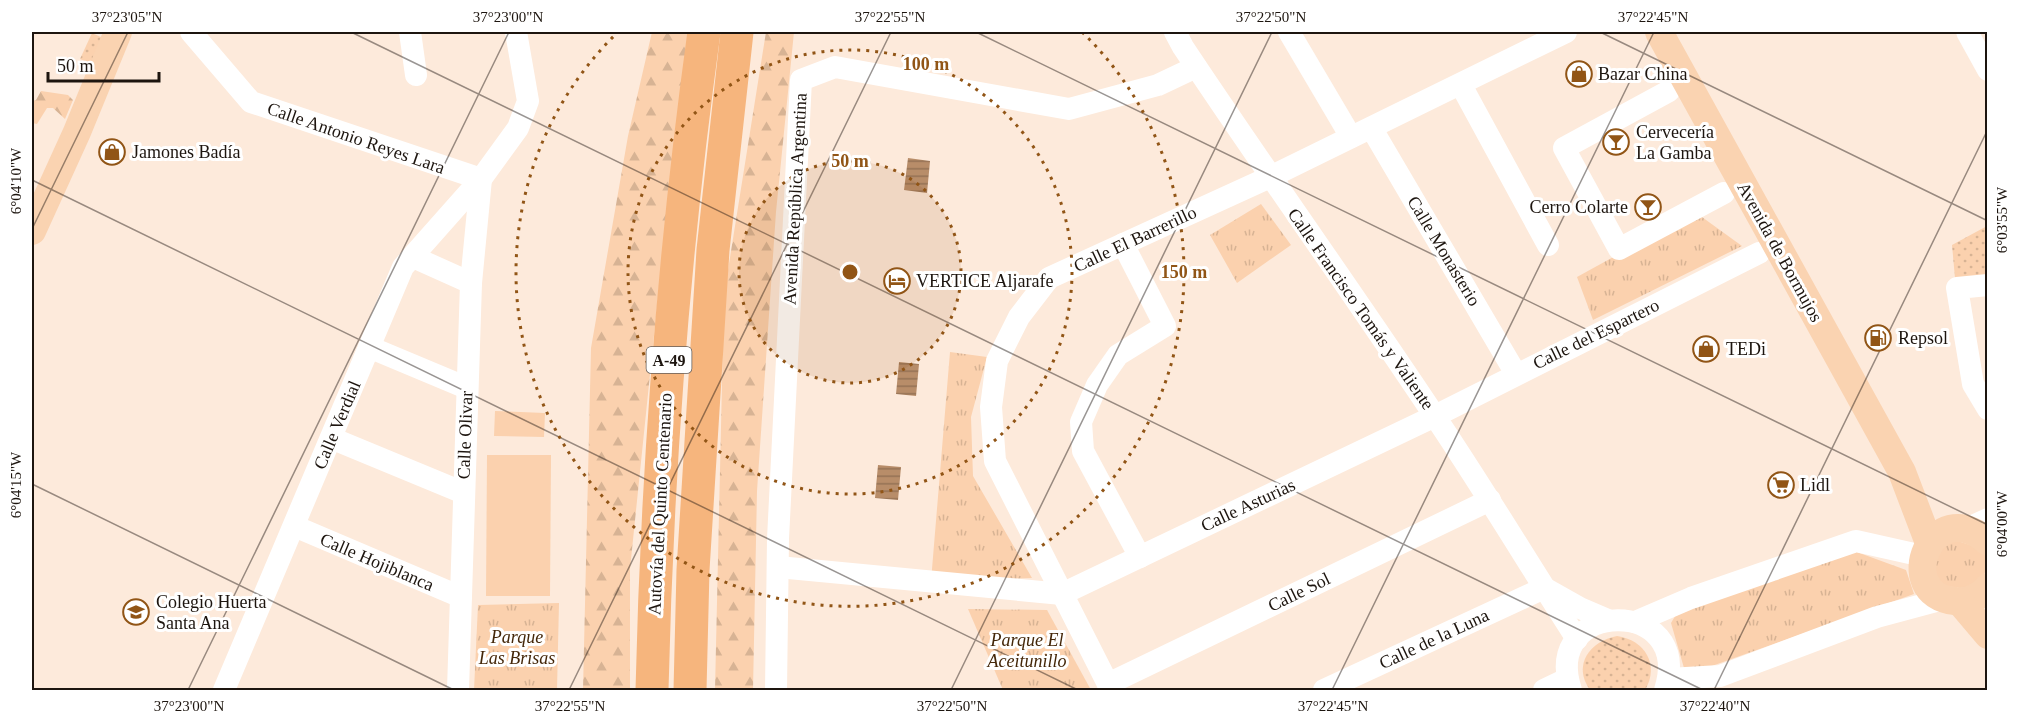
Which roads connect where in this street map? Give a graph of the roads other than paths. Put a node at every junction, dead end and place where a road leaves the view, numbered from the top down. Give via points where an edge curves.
1 (118, 32) edge
2 (132, 32) edge
3 (191, 32) edge
4 (410, 32) edge
5 (516, 32) edge
6 (704, 32) edge
7 (737, 32) edge
8 (1175, 32) edge
9 (1289, 32) edge
10 (1566, 32) edge
11 (1659, 32) edge
12 (1967, 32) edge
13 (1196, 67) junction
14 (1988, 70) edge
15 (416, 75) dead end
16 (1461, 85) junction
17 (1669, 91) dead end
18 (1372, 129) junction
19 (77, 132) junction
20 (1351, 137) junction
21 (1270, 177) junction
22 (481, 179) junction
23 (1724, 193) dead end
24 (32, 231) edge
25 (1123, 243) junction
26 (1548, 245) dead end
27 (1759, 253) dead end
28 (413, 257) junction
29 (471, 283) junction
30 (1988, 285) edge
31 (369, 347) junction
32 (1516, 374) junction
33 (467, 388) junction
34 (1982, 389) edge
35 (1988, 410) edge
36 (1435, 416) junction
37 (331, 438) junction
38 (1902, 471) junction
39 (464, 493) junction
40 (1490, 500) junction
41 (294, 526) junction
42 (1974, 530) edge
43 (1926, 550) junction
44 (1140, 556) junction
45 (778, 567) junction
46 (1544, 588) junction
47 (1987, 589) edge
48 (1062, 594) junction
49 (460, 597) junction
50 (1952, 600) junction
51 (1608, 620) junction
52 (1635, 622) junction
53 (1988, 635) edge
54 (1577, 639) junction
55 (1569, 685) edge
56 (1667, 685) edge
57 (1109, 687) edge
58 (224, 690) edge
59 (458, 690) edge
60 (651, 690) edge
61 (690, 690) edge
62 (776, 690) edge
63 (1324, 690) edge
64 (1544, 690) edge

1 - 19 main road
2 - 19 main road
3 - 22 street, Calle Antonio Reyes Lara via 251,102
4 - 15 street
5 - 22 street, Calle Verdial via 528,101 518,128
6 - 60 highway, Autovía del Quinto Centenario / A-49 via 678,241 654,590
7 - 61 highway, Autovía del Quinto Centenario / A-49 via 713,250 693,570
8 - 13 street, Calle Francisco Tomás y Valiente
9 - 20 street
10 - 16 street, Calle El Barrerillo
11 - 38 main road, Avenida de Bormujos
12 - 14 street
13 - 21 street, Calle Francisco Tomás y Valiente
13 - 45 street, Avenida República Argentina via 1158,85 1069,109 835,67 801,80
16 - 18 street, Calle El Barrerillo
16 - 26 street
17 - 23 street via 1564,148 1619,249
18 - 20 street, Calle El Barrerillo
18 - 32 street, Calle Monasterio
19 - 24 main road
20 - 21 street, Calle El Barrerillo
21 - 25 street, Calle El Barrerillo
21 - 36 street, Calle Francisco Tomás y Valiente
22 - 28 street, Calle Verdial
22 - 29 street, Calle Olivar
25 - 44 street via 1165,326 1118,355 1096,385 1081,422 1083,451
25 - 48 street, Calle El Barrerillo via 1049,278 1019,317 997,361 991,407 995,461
27 - 32 street, Calle del Espartero
28 - 29 street
28 - 31 street, Calle Verdial via 403,267
29 - 33 street, Calle Olivar
30 - 34 street via 1956,288 1973,384
31 - 33 street
31 - 37 street, Calle Verdial
32 - 36 street, Calle del Espartero
33 - 39 street, Calle Olivar
34 - 35 street
36 - 40 street, Calle Francisco Tomás y Valiente
36 - 44 street, Calle Asturias
37 - 39 street
37 - 41 street, Calle Verdial
38 - 42 main road, Avenida de Bormujos via 1939,508
38 - 43 main road, Avenida de Bormujos
39 - 49 street, Calle Olivar
40 - 46 street, Calle Francisco Tomás y Valiente
40 - 57 street, Calle Sol
41 - 49 street, Calle Hojiblanca
41 - 58 street, Calle Verdial
42 - 43 main road via 1945,531
43 - 50 main road, Avenida de Bormujos via 1923,575 1928,585 1935,593
43 - 52 street via 1856,542 1691,598
44 - 48 street, Calle Asturias
45 - 48 street
45 - 62 street, Avenida República Argentina
46 - 51 street, Calle Francisco Tomás y Valiente
46 - 54 street, Calle Francisco Tomás y Valiente
46 - 63 street, Calle de la Luna
47 - 50 main road via 1979,595
48 - 57 street, Calle El Barrerillo
49 - 59 street, Calle Olivar
50 - 53 main road, Avenida de Bormujos
50 - 56 street via 1880,616 1720,676
51 - 52 street, Calle Francisco Tomás y Valiente
51 - 54 street
52 - 56 street via 1648,628 1666,651
54 - 55 street via 1567,665
55 - 64 street

